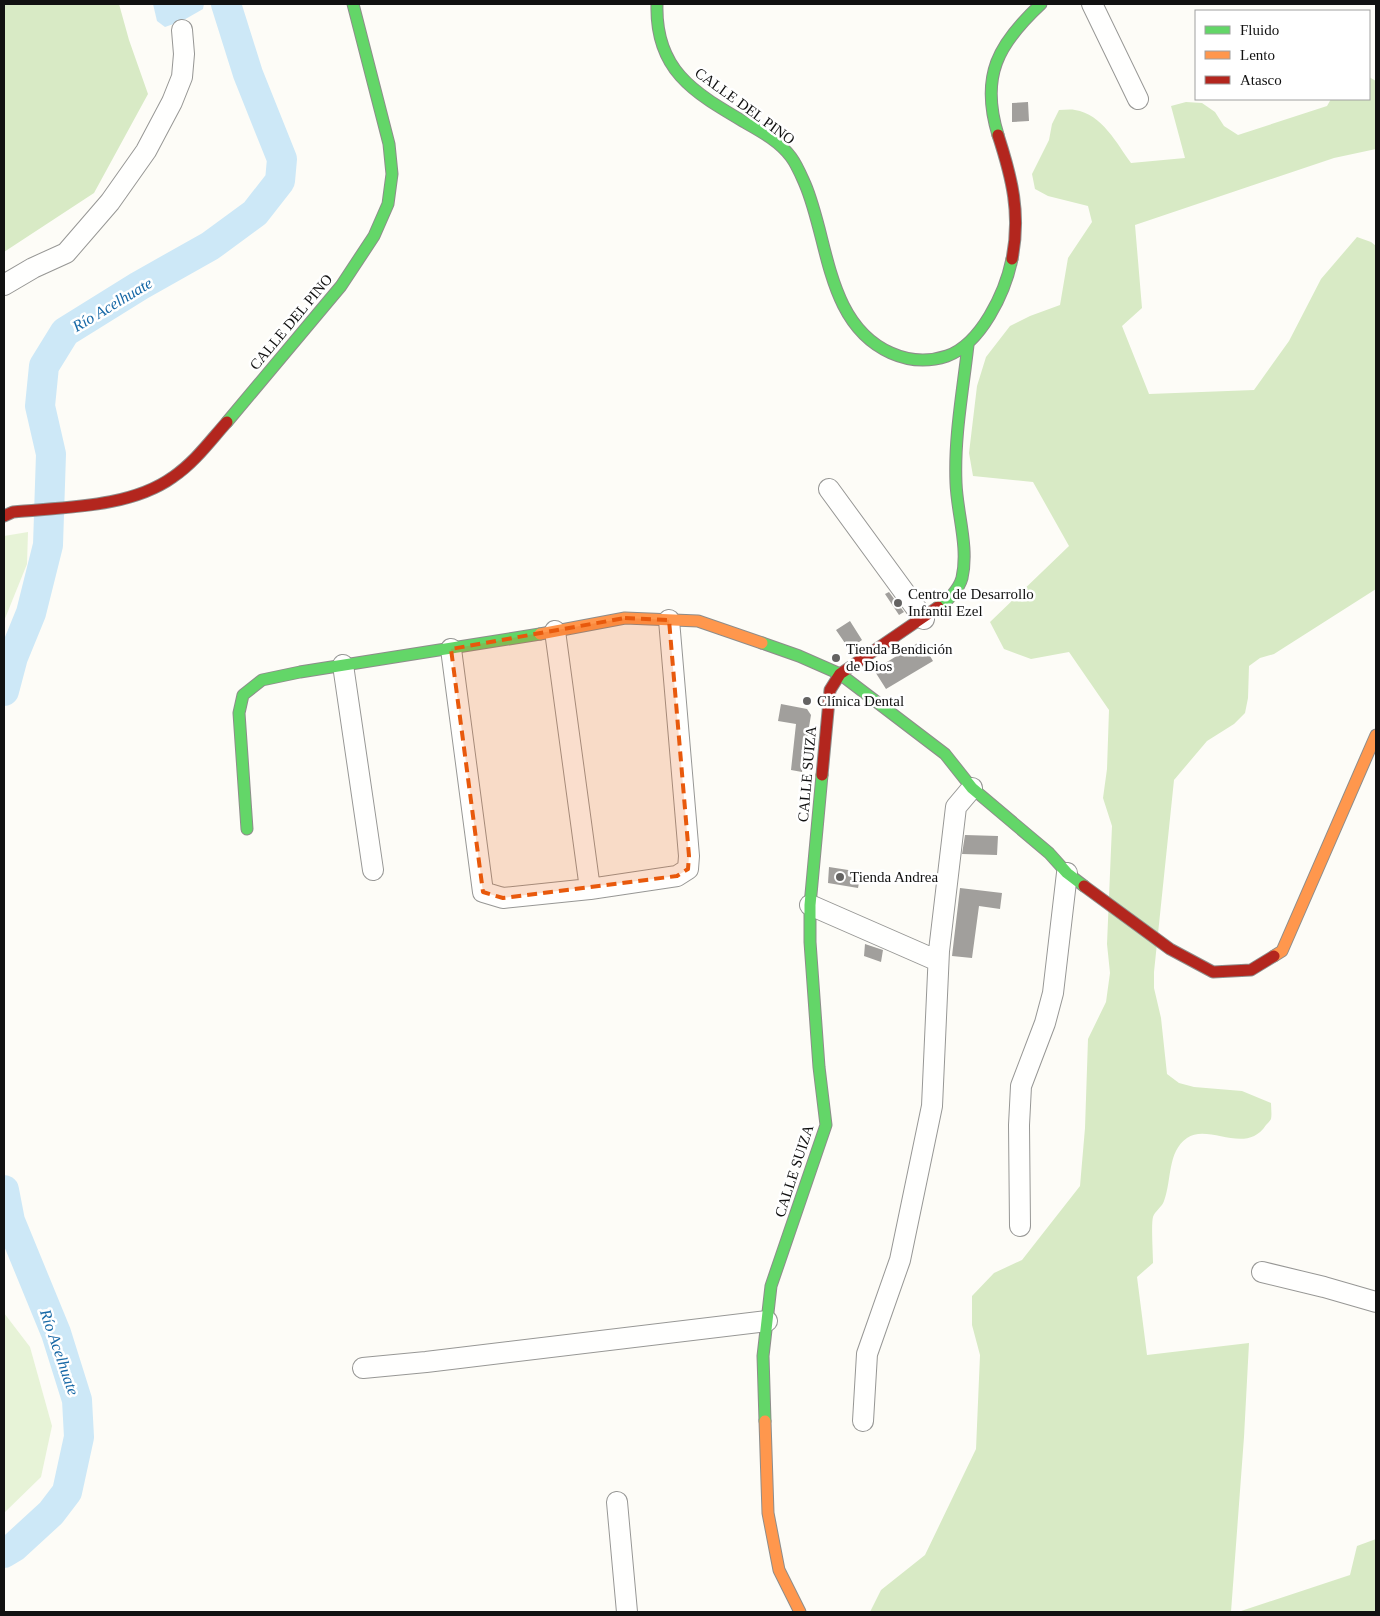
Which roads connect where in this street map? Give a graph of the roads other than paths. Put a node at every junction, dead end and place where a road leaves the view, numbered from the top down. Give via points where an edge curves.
1 (353, 4) edge
2 (657, 4) edge
3 (1041, 4) edge
4 (1092, 4) edge
5 (182, 30) dead end
6 (1138, 99) dead end
7 (4, 285) edge
8 (968, 345) junction
9 (829, 489) dead end
10 (8, 514) edge
11 (924, 619) junction
12 (669, 620) junction
13 (555, 631) junction
14 (451, 649) junction
15 (343, 665) junction
16 (840, 674) junction
17 (1376, 735) edge
18 (972, 788) junction
19 (247, 829) dead end
20 (373, 870) dead end
21 (1067, 873) junction
22 (590, 889) junction
23 (810, 904) junction
24 (938, 961) junction
25 (1020, 1226) dead end
26 (1262, 1272) dead end
27 (1376, 1302) edge
28 (767, 1321) junction
29 (363, 1368) dead end
30 (863, 1420) dead end
31 (617, 1502) dead end
32 (627, 1612) edge
33 (800, 1612) edge

1 - 10 street, CALLE DEL PINO via 392,158 388,205 369,246 341,286 198,456 180,472 158,486 107,501
2 - 8 street, CALLE DEL PINO via 664,50 678,75 692,89 764,134 792,158 810,194 838,298 860,330 874,344 904,359 940,359
3 - 8 street, CALLE DEL PINO via 1023,21 997,60 992,74 993,119 1014,191 1018,224 1016,246 1003,286 983,326
4 - 6 street
5 - 7 street via 182,77 146,151 110,202 66,253
8 - 11 street via 956,461 964,564 962,579 954,593
9 - 11 street
11 - 16 street
12 - 13 street via 625,618
12 - 16 street via 698,621 799,656
12 - 22 street via 690,856 688,869 677,876
13 - 14 street
13 - 22 street
14 - 15 street
14 - 22 street via 483,892 503,898
15 - 19 street via 262,680 243,695 239,713
15 - 20 street
16 - 18 street via 945,754
16 - 23 street, CALLE SUIZA via 830,690
17 - 21 street via 1282,951 1252,970 1213,972 1170,949
18 - 21 street via 1049,853
18 - 24 street via 956,807
21 - 25 street via 1053,993 1045,1024 1021,1086
23 - 24 street
23 - 28 street, CALLE SUIZA via 810,952 826,1125 771,1286
24 - 30 street via 932,1106 900,1260 867,1354
26 - 27 street
28 - 29 street
28 - 33 street, CALLE SUIZA via 763,1356 768,1513 779,1570
31 - 32 street

